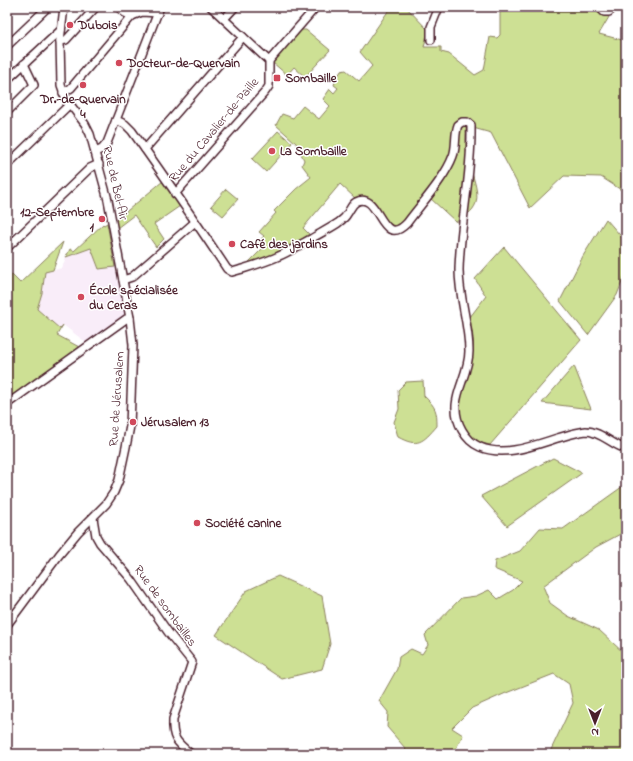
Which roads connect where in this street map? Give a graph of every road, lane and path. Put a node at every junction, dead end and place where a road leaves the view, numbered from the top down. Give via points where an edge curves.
1 (48, 7) edge
2 (64, 7) edge
3 (96, 7) edge
4 (118, 7) edge
5 (211, 7) edge
6 (235, 7) edge
7 (316, 7) edge
8 (438, 7) edge
9 (599, 7) edge
10 (614, 7) edge
11 (159, 10) edge
12 (132, 16) junction
13 (224, 19) junction
14 (61, 30) junction
15 (243, 37) junction
16 (431, 40) dead end
17 (60, 41) junction
18 (8, 43) edge
19 (269, 61) junction
20 (24, 64) junction
21 (7, 80) edge
22 (63, 92) junction
23 (70, 104) junction
24 (7, 112) edge
25 (116, 120) junction
26 (145, 149) junction
27 (95, 152) junction
28 (99, 164) junction
29 (7, 165) edge
30 (175, 194) junction
31 (195, 222) junction
32 (7, 248) edge
33 (123, 280) junction
34 (130, 318) junction
35 (7, 404) edge
36 (626, 449) edge
37 (93, 518) junction
38 (7, 625) edge
39 (190, 754) edge

1 - 18 street
2 - 14 street, Rue de Bel-Air
3 - 17 street via 66,40
4 - 12 street
5 - 13 street
6 - 13 street
7 - 19 street
8 - 16 street via 431,27
9 - 10 street via 604,12 609,12
11 - 12 street
11 - 25 street
12 - 22 street via 72,88
13 - 15 street
14 - 17 street, Rue de Bel-Air
14 - 20 street
15 - 19 street
15 - 26 street
17 - 22 street, Rue de Bel-Air
19 - 30 street, Rue du Cavalier-de-Paille via 269,86 265,92
20 - 21 street
20 - 24 street via 34,85
22 - 23 street, Rue de Bel-Air
23 - 27 street, Rue de Bel-Air via 89,130
23 - 29 street
25 - 26 street via 129,127
25 - 27 street via 105,146
26 - 30 street
27 - 28 street, Rue de Bel-Air
28 - 32 street via 90,168
28 - 33 street, Rue de Bel-Air
30 - 31 street
31 - 33 street via 132,277
31 - 36 street via 232,272 284,254 337,223 357,201 370,204 390,230 400,229 445,172 454,156 458,125 467,122 471,125 470,157 459,278 469,354 456,400 460,426 473,443 491,450 520,448 586,431 594,432
33 - 34 street, Rue de Jérusalem
34 - 35 street
34 - 37 street, Rue de Jérusalem via 130,426 119,480 114,492
37 - 38 street, Rue de Jérusalem via 59,555
37 - 39 street, Rue de sombailles via 96,536 100,542 132,579 192,662 172,719 174,736

